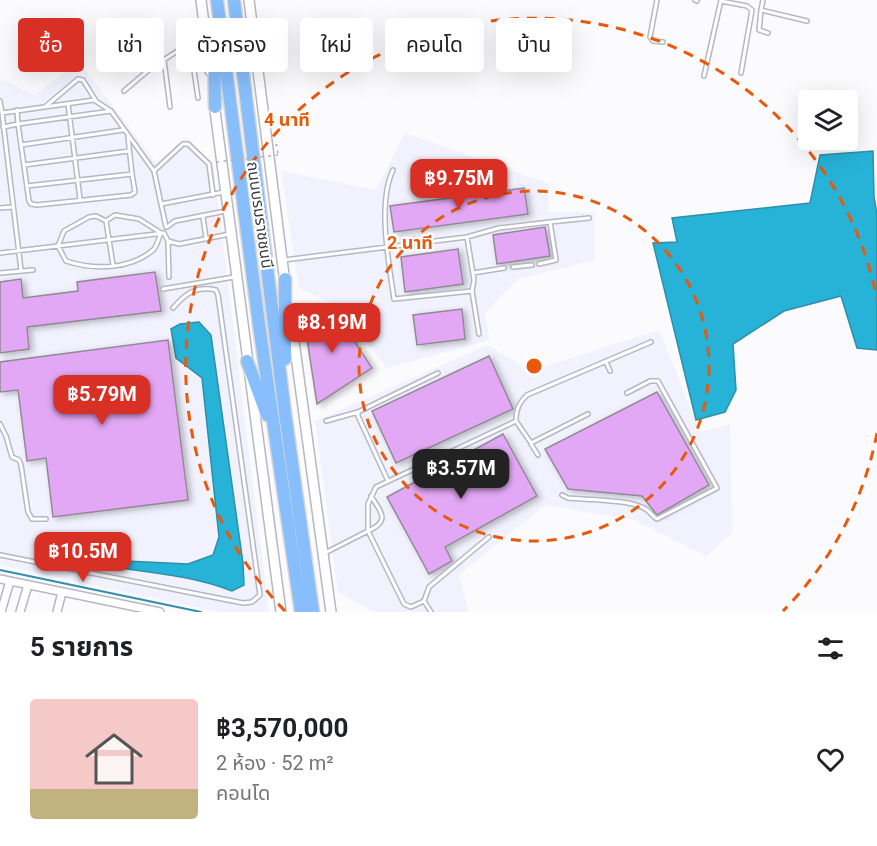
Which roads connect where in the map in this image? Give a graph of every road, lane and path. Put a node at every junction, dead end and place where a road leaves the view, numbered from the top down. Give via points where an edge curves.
1 (201, 0) edge
2 (216, 0) edge
3 (234, 0) edge
4 (249, 0) edge
5 (657, 0) edge
6 (721, 0) edge
7 (763, 0) edge
8 (761, 10) junction
9 (203, 18) edge
10 (807, 21) dead end
11 (768, 33) dead end
12 (663, 42) dead end
13 (176, 52) edge
14 (164, 60) joint
15 (149, 72) edge
16 (194, 72) edge
17 (210, 72) edge
18 (741, 73) dead end
19 (704, 76) dead end
20 (124, 91) dead end
21 (198, 98) dead end
22 (0, 101) edge
23 (97, 103) junction
24 (68, 104) junction
25 (45, 107) junction
26 (215, 107) junction
27 (170, 108) dead end
28 (17, 110) junction
29 (111, 111) junction
30 (2, 113) junction
31 (70, 117) junction
32 (18, 124) junction
33 (3, 127) junction
34 (124, 130) junction
35 (128, 135) junction
36 (73, 137) junction
37 (21, 145) junction
38 (129, 151) junction
39 (278, 155) dead end
40 (75, 159) junction
41 (216, 162) dead end
42 (24, 165) junction
43 (393, 170) dead end
44 (154, 171) junction
45 (132, 174) junction
46 (78, 179) junction
47 (27, 186) junction
48 (225, 191) junction
49 (213, 195) junction
50 (80, 200) junction
51 (161, 204) junction
52 (14, 207) junction
53 (0, 208) edge
54 (228, 211) junction
55 (203, 217) junction
56 (589, 218) dead end
57 (106, 221) junction
58 (550, 222) junction
59 (166, 227) junction
60 (163, 233) junction
61 (230, 234) junction
62 (467, 237) junction
63 (206, 238) junction
64 (109, 240) junction
65 (168, 241) junction
66 (58, 246) junction
67 (387, 248) junction
68 (20, 251) junction
69 (0, 253) edge
70 (283, 261) junction
71 (539, 264) dead end
72 (113, 265) junction
73 (531, 265) dead end
74 (513, 267) dead end
75 (504, 268) dead end
76 (21, 270) junction
77 (33, 270) dead end
78 (0, 273) edge
79 (474, 273) junction
80 (170, 277) dead end
81 (236, 277) junction
82 (285, 279) junction
83 (163, 289) dead end
84 (471, 291) junction
85 (172, 308) dead end
86 (479, 334) dead end
87 (651, 342) dead end
88 (247, 361) junction
89 (606, 362) junction
90 (610, 371) dead end
91 (438, 373) dead end
92 (627, 393) dead end
93 (358, 412) junction
94 (285, 413) junction
95 (588, 414) dead end
96 (326, 421) dead end
97 (516, 421) junction
98 (0, 424) edge
99 (276, 438) junction
100 (531, 443) junction
101 (538, 455) dead end
102 (388, 482) junction
103 (562, 495) dead end
104 (370, 496) junction
105 (46, 519) dead end
106 (368, 531) junction
107 (489, 537) dead end
108 (323, 553) junction
109 (0, 555) edge
110 (0, 579) edge
111 (10, 581) junction
112 (28, 585) junction
113 (62, 591) junction
114 (424, 601) junction
115 (1, 612) edge
116 (20, 612) edge
117 (57, 612) edge
118 (160, 612) edge
119 (281, 612) edge
120 (301, 612) edge
121 (313, 612) edge
122 (331, 612) edge
123 (431, 612) edge

1 - 9 main road
2 - 26 highway
2 - 99 highway, ถนนบรมราชชนนี
3 - 94 highway, ถนนบรมราชชนนี
4 - 70 main road
5 - 12 lane via 650,37
6 - 18 lane via 752,10
6 - 19 lane
7 - 8 lane
8 - 10 lane
8 - 11 lane via 759,30
13 - 14 lane
14 - 27 lane
15 - 20 lane
16 - 21 lane
17 - 26 main road
22 - 30 lane
23 - 24 lane via 94,100
23 - 25 lane via 83,80 78,79
23 - 29 lane
24 - 25 lane
24 - 31 lane
25 - 28 lane
26 - 48 main road
28 - 30 lane
28 - 32 lane
29 - 31 lane
29 - 34 lane
30 - 33 lane
31 - 32 lane
31 - 36 lane
32 - 33 lane
32 - 37 lane
33 - 52 lane
34 - 35 lane
34 - 36 lane
35 - 38 lane
35 - 44 lane
36 - 37 lane
36 - 40 lane
37 - 42 lane
38 - 40 lane
38 - 45 lane
39 - 41 path, bridge
40 - 42 lane
40 - 46 lane
42 - 47 lane
43 - 67 lane via 386,204
44 - 49 lane via 183,144 188,144 209,164
44 - 51 lane
45 - 46 lane
45 - 50 lane via 135,192 131,195
46 - 47 lane
46 - 50 lane
47 - 50 lane via 31,204
48 - 49 lane
48 - 54 main road
49 - 51 lane
51 - 59 lane
52 - 53 lane
52 - 68 lane
54 - 55 lane
54 - 61 main road
55 - 59 lane via 175,221
55 - 63 lane
56 - 58 lane
57 - 60 lane via 115,215 132,217
57 - 64 lane
57 - 66 lane via 89,217 64,231
58 - 62 lane
58 - 71 lane via 556,260
59 - 60 lane
60 - 64 lane
60 - 65 lane
60 - 72 lane via 154,249 133,262
61 - 63 lane
61 - 81 main road
62 - 67 lane
62 - 79 lane
63 - 65 lane via 179,244
64 - 66 lane
64 - 72 lane
65 - 80 lane
66 - 68 lane
66 - 72 lane via 66,261 97,268
67 - 70 lane
67 - 84 lane via 394,299
68 - 69 lane
68 - 76 lane
70 - 82 main road
73 - 74 lane
75 - 79 lane
76 - 77 lane
76 - 78 lane
79 - 84 lane
81 - 83 lane
81 - 88 main road
82 - 94 highway
82 - 108 main road
84 - 86 lane
85 - 109 lane via 192,290 208,288 218,295 260,595 243,603
87 - 89 lane
88 - 99 highway
88 - 119 main road
89 - 90 lane
89 - 97 lane via 527,395 520,402
91 - 93 lane
92 - 103 lane via 658,381 717,488 657,519 639,506
93 - 96 lane
93 - 102 lane
94 - 121 highway, ถนนบรมราชชนนี
95 - 100 lane
97 - 100 lane
97 - 102 lane
98 - 105 lane via 12,457 21,465 28,512 32,519
99 - 120 highway, ถนนบรมราชชนนี
100 - 101 lane
102 - 104 lane via 376,487
104 - 106 lane
104 - 106 lane via 382,520 378,527
106 - 108 lane
106 - 114 lane via 404,604 411,607
107 - 114 lane via 429,587
108 - 122 main road
110 - 111 street
111 - 112 street
111 - 115 street
112 - 113 street
112 - 116 street
113 - 117 street
113 - 118 street
114 - 123 lane

